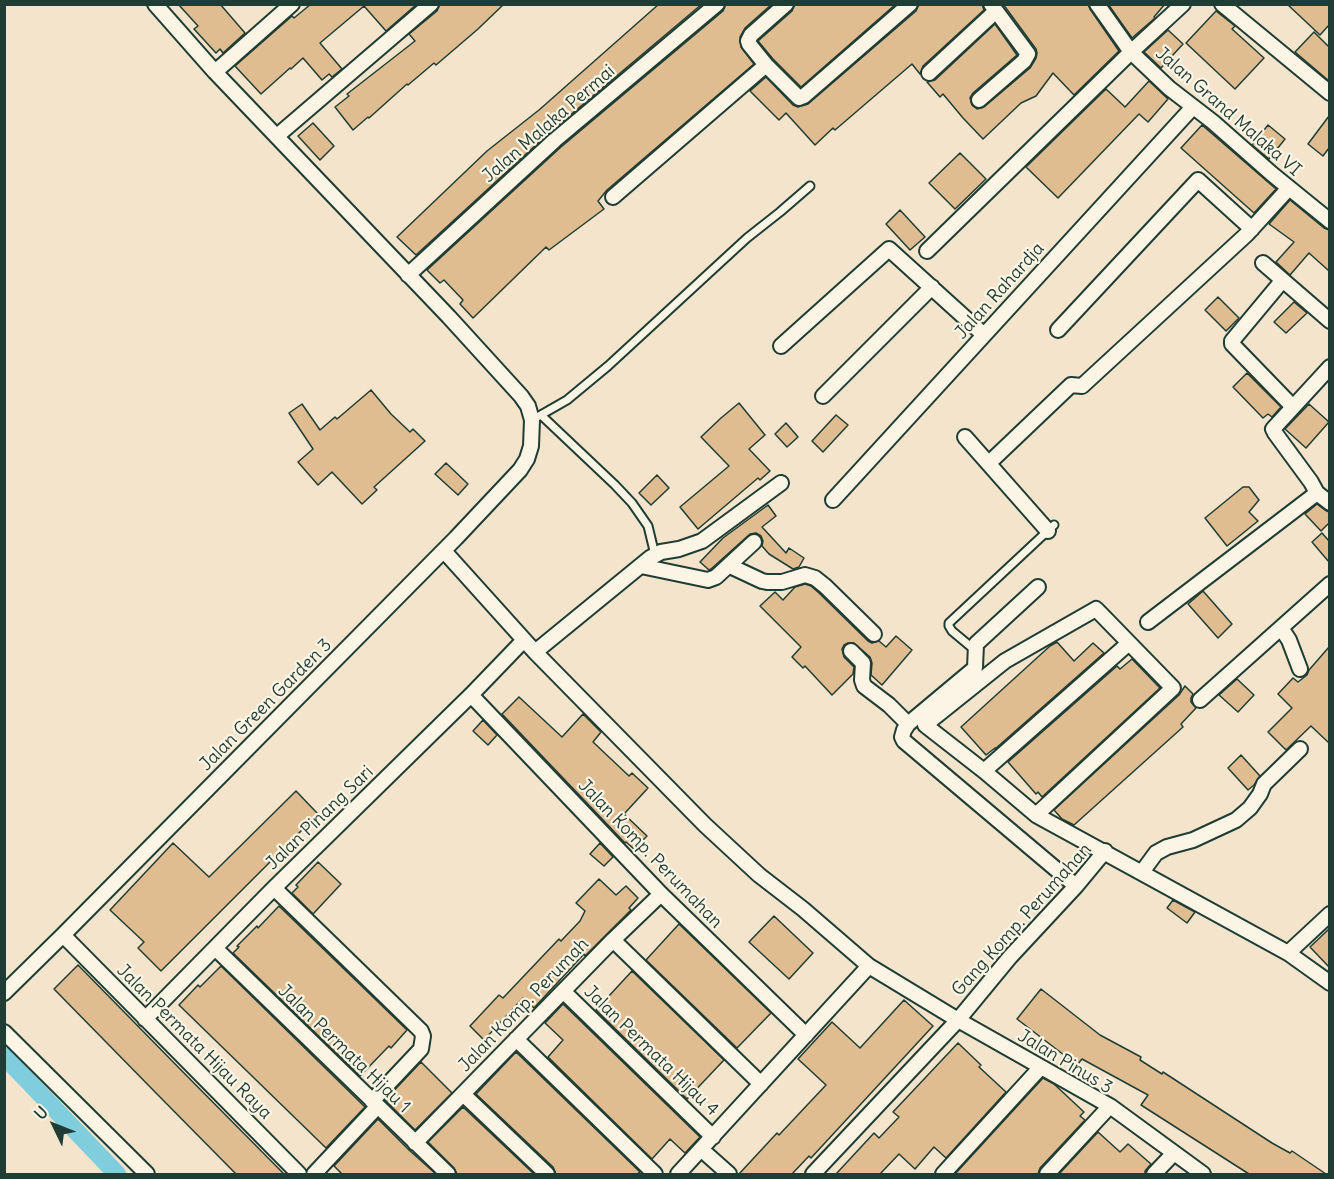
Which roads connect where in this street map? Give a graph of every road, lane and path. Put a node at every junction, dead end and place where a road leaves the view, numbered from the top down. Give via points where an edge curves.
1 (292, 4) edge
2 (431, 4) edge
3 (717, 4) edge
4 (786, 4) edge
5 (910, 4) edge
6 (1097, 4) edge
7 (1183, 4) edge
8 (1222, 4) edge
9 (158, 6) edge
10 (994, 8) edge
11 (1131, 52) junction
12 (766, 65) junction
13 (215, 72) junction
14 (929, 73) dead end
15 (1329, 93) edge
16 (979, 100) dead end
17 (1193, 107) junction
18 (277, 136) junction
19 (810, 186) dead end
20 (1289, 188) junction
21 (613, 197) dead end
22 (1329, 221) edge
23 (1252, 229) junction
24 (927, 251) dead end
25 (1263, 263) dead end
26 (408, 274) junction
27 (1282, 281) junction
28 (932, 287) junction
29 (1329, 321) edge
30 (1058, 330) dead end
31 (984, 335) junction
32 (781, 346) dead end
33 (1329, 367) edge
34 (823, 396) dead end
35 (1293, 407) junction
36 (535, 422) junction
37 (965, 437) dead end
38 (989, 463) junction
39 (781, 483) dead end
40 (1317, 493) junction
41 (833, 500) dead end
42 (1329, 502) edge
43 (1051, 528) joint
44 (754, 542) dead end
45 (444, 551) junction
46 (655, 555) junction
47 (641, 566) junction
48 (730, 566) junction
49 (1329, 584) edge
50 (1038, 586) dead end
51 (1148, 622) dead end
52 (1281, 627) junction
53 (874, 634) dead end
54 (522, 641) junction
55 (1130, 643) junction
56 (851, 651) dead end
57 (976, 651) junction
58 (535, 652) junction
59 (1300, 669) dead end
60 (471, 695) junction
61 (1200, 700) dead end
62 (908, 724) junction
63 (1300, 749) dead end
64 (984, 771) junction
65 (1036, 814) junction
66 (1105, 851) junction
67 (1142, 872) junction
68 (1076, 886) junction
69 (274, 888) junction
70 (661, 894) junction
71 (1329, 914) edge
72 (63, 935) junction
73 (613, 940) junction
74 (215, 948) junction
75 (1288, 953) junction
76 (869, 966) junction
77 (1329, 983) edge
78 (563, 991) junction
79 (4, 993) edge
80 (145, 1019) junction
81 (958, 1020) junction
82 (4, 1032) edge
83 (806, 1035) junction
84 (516, 1039) junction
85 (1041, 1067) junction
86 (761, 1084) junction
87 (463, 1094) junction
88 (374, 1104) junction
89 (1110, 1106) junction
90 (713, 1137) junction
91 (415, 1143) junction
92 (702, 1150) junction
93 (1174, 1153) junction
94 (147, 1174) edge
95 (299, 1174) edge
96 (314, 1174) edge
97 (448, 1174) edge
98 (547, 1174) edge
99 (655, 1174) edge
100 (678, 1174) edge
101 (729, 1174) edge
102 (813, 1174) edge
103 (943, 1174) edge
104 (1047, 1174) edge
105 (1154, 1174) edge
106 (1203, 1174) edge

1 - 13 street
2 - 18 street
3 - 26 street, Jalan Malaka Permai via 555,140
4 - 12 street via 749,37 749,44
5 - 12 street via 804,96 798,97
6 - 11 street, Jalan Grand Malaka VI
7 - 11 street
8 - 15 street
9 - 13 street
10 - 14 street
10 - 16 street via 1028,54
11 - 17 street, Jalan Grand Malaka VI
11 - 24 street
12 - 21 street
13 - 18 street
17 - 20 street, Jalan Grand Malaka VI
17 - 31 street, Jalan Rahardja
18 - 26 street
19 - 36 lane via 738,246 608,366
20 - 22 street, Jalan Grand Malaka VI
20 - 23 street
23 - 30 street via 1198,180
23 - 38 street via 1082,387 1071,385
25 - 27 street
26 - 36 street via 521,396
27 - 29 street
27 - 35 street via 1232,344
28 - 31 street
28 - 32 street via 889,249
28 - 34 street
31 - 41 street, Jalan Rahardja
33 - 35 street
35 - 40 street via 1273,431
36 - 45 street, Jalan Green Garden 3 via 527,459 520,470
36 - 46 lane via 615,484 648,526
37 - 38 street
38 - 43 street
39 - 46 street via 702,541
40 - 42 street
40 - 51 street
43 - 57 lane via 949,623 952,631
44 - 48 street
45 - 54 street, Jalan Pinus 3
45 - 72 street, Jalan Green Garden 3
46 - 47 street
47 - 48 street via 708,580
47 - 58 street
48 - 53 street via 767,582 805,575 815,578
49 - 52 street
50 - 57 street via 978,642
52 - 59 street
52 - 61 street
54 - 58 street, Jalan Pinus 3
54 - 60 street, Jalan Pinang Sari
55 - 64 street
55 - 64 street via 1096,609 1005,661 925,723
55 - 65 street via 1173,688
56 - 62 street via 863,663 864,686
57 - 62 street via 975,668
58 - 76 street, Jalan Pinus 3 via 705,825
60 - 69 street, Jalan Pinang Sari
60 - 70 street, Jalan Komp. Perumahan
62 - 68 street via 902,734 904,741
63 - 67 street via 1264,784 1250,808 1236,820 1156,853
64 - 65 street
65 - 66 street
66 - 67 street, Gang Komp. Perumahan
66 - 68 street, Gang Komp. Perumahan
67 - 75 street, Gang Komp. Perumahan
68 - 81 street, Gang Komp. Perumahan
69 - 74 street, Jalan Pinang Sari
69 - 88 street via 421,1031 421,1048
70 - 73 street, Jalan Komp. Perumah
70 - 83 street, Jalan Komp. Perumahan
71 - 75 street
72 - 79 street, Jalan Green Garden 3
72 - 80 street, Jalan Permata Hijau Raya
73 - 78 street, Jalan Komp. Perumah
73 - 86 street
74 - 80 street, Jalan Pinang Sari
74 - 88 street, Jalan Permata Hijau 1
75 - 77 street, Gang Komp. Perumahan
76 - 81 street, Jalan Pinus 3
76 - 83 street
78 - 84 street, Jalan Komp. Perumah
78 - 90 street, Jalan Permata Hijau 4
80 - 95 street, Jalan Permata Hijau Raya
81 - 85 street, Jalan Pinus 3
81 - 102 street, Gang Komp. Perumahan
82 - 94 street
83 - 86 street
84 - 87 street, Jalan Komp. Perumah
84 - 99 street
85 - 89 street, Jalan Pinus 3
85 - 103 street
86 - 90 street
87 - 91 street, Jalan Komp. Perumah
87 - 98 street
88 - 91 street, Jalan Permata Hijau 1
88 - 96 street
89 - 93 street
89 - 104 street, Jalan Pinus 3
90 - 92 street
91 - 97 street, Jalan Permata Hijau 1
92 - 100 street
92 - 101 street
93 - 105 street
93 - 106 street

